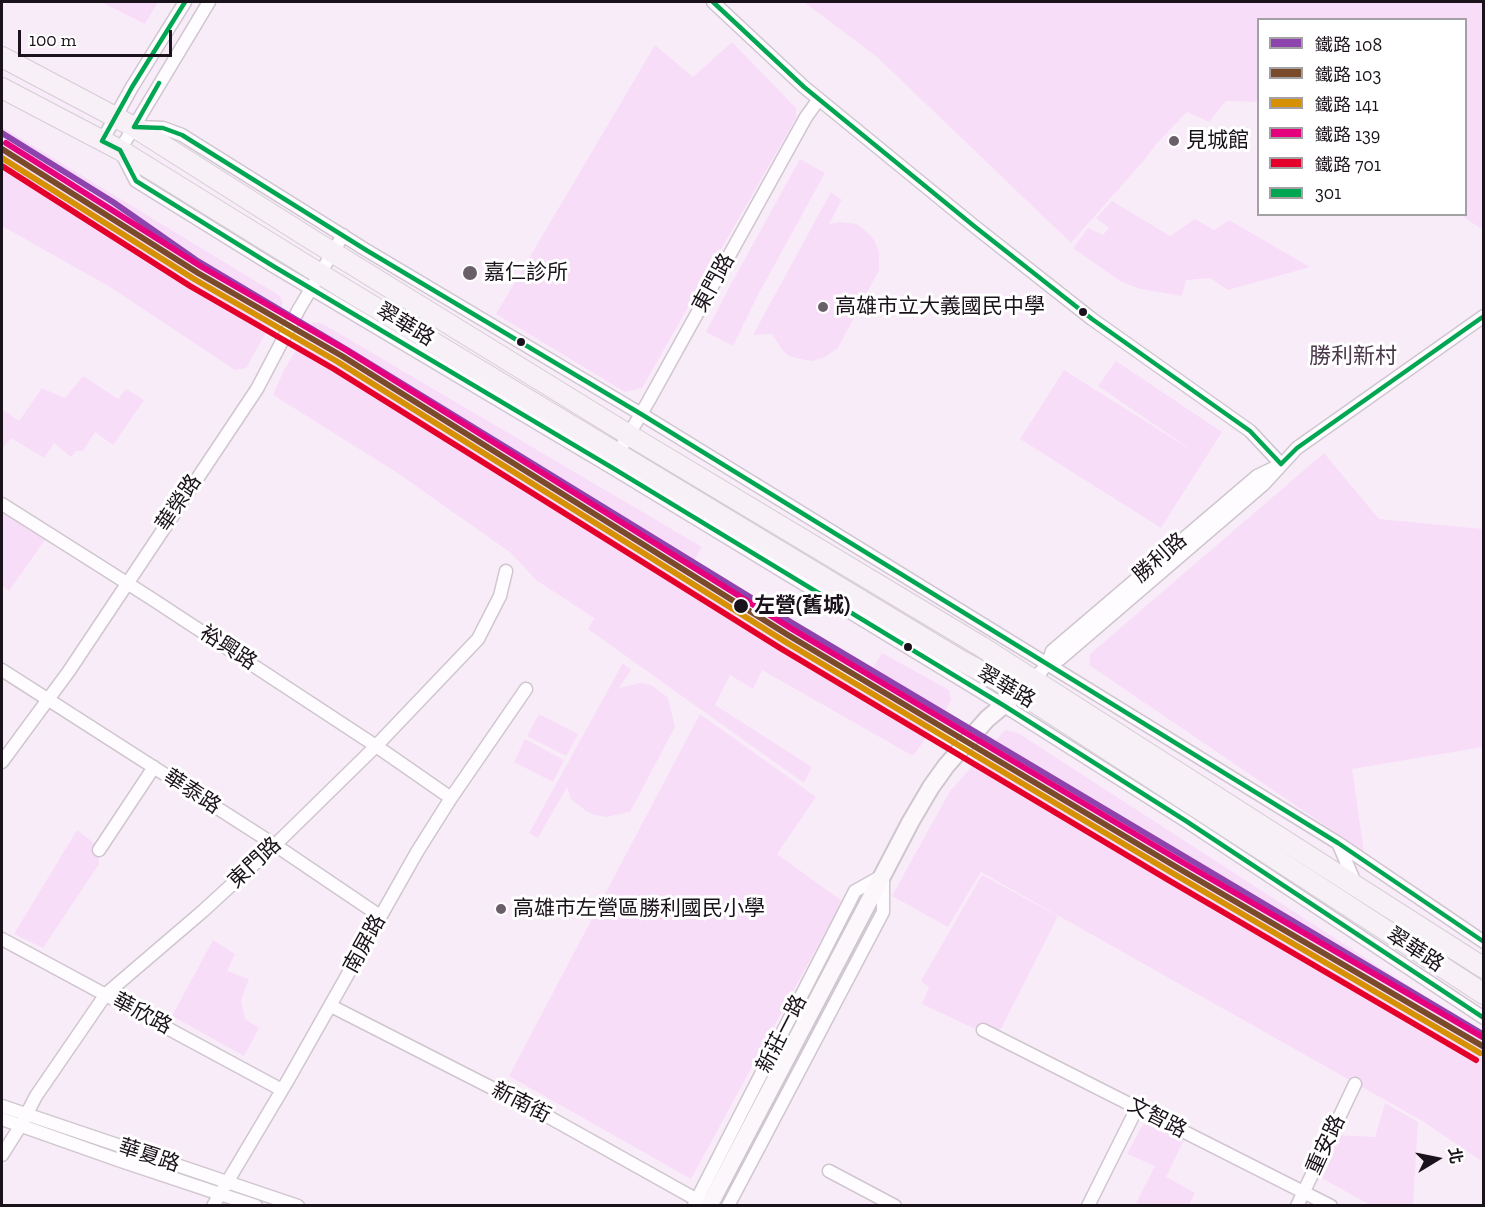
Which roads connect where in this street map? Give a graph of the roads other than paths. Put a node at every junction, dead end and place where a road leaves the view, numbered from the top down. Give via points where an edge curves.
1 (184, 2) edge
2 (209, 2) edge
3 (713, 2) edge
4 (2, 57) edge
5 (2, 88) edge
6 (819, 99) junction
7 (116, 117) junction
8 (134, 127) junction
9 (102, 141) junction
10 (120, 150) junction
11 (338, 244) junction
12 (315, 281) junction
13 (1484, 316) edge
14 (641, 414) junction
15 (630, 435) junction
16 (613, 460) junction
17 (1281, 464) junction
18 (2, 504) edge
19 (506, 571) dead end
20 (127, 582) junction
21 (1048, 663) junction
22 (2, 670) edge
23 (1027, 686) junction
24 (526, 688) dead end
25 (47, 700) junction
26 (1003, 705) junction
27 (376, 746) junction
28 (2, 762) edge
29 (154, 767) junction
30 (451, 798) junction
31 (1189, 813) junction
32 (1221, 834) junction
33 (1338, 843) junction
34 (275, 845) junction
35 (99, 850) dead end
36 (1348, 862) junction
37 (1368, 862) junction
38 (1323, 864) junction
39 (883, 875) junction
40 (1356, 885) junction
41 (380, 916) junction
42 (2, 939) edge
43 (1484, 942) edge
44 (1484, 968) edge
45 (106, 994) junction
46 (1484, 994) edge
47 (331, 1006) junction
48 (1484, 1018) edge
49 (982, 1030) dead end
50 (1355, 1084) dead end
51 (282, 1090) junction
52 (2, 1106) edge
53 (1137, 1108) junction
54 (2, 1119) edge
55 (23, 1120) junction
56 (2, 1155) edge
57 (829, 1171) dead end
58 (226, 1181) junction
59 (1304, 1191) junction
60 (219, 1193) junction
61 (702, 1204) edge
62 (213, 1206) edge
63 (256, 1206) edge
64 (298, 1206) edge
65 (728, 1206) edge
66 (896, 1206) edge
67 (1088, 1206) edge
68 (1297, 1206) edge
69 (1331, 1206) edge

1 - 7 street
2 - 8 street
3 - 6 street
4 - 7 main road, 翠華路
5 - 9 main road, 翠華路
6 - 14 street, 東門路
6 - 17 street via 1059,294 1250,431
7 - 8 main road, 翠華路
7 - 9 street
8 - 10 street
8 - 11 main road, 翠華路
9 - 10 main road, 翠華路
10 - 12 main road, 翠華路
11 - 12 street, 華榮路
11 - 14 street, 翠華路
11 - 15 main road, 翠華路
12 - 16 main road, 翠華路
12 - 20 street, 華榮路 via 257,389
13 - 17 street, 勝利路 via 1297,448
14 - 15 street, 東門路
14 - 21 street, 翠華路
15 - 16 street, 東門路
15 - 23 main road, 翠華路
16 - 23 main road, 翠華路 via 960,660
16 - 26 street, 翠華路
17 - 21 street, 勝利路 via 1257,476 1191,531 1052,651
18 - 20 street, 裕興路
19 - 27 street, 東門路 via 500,596 478,639
20 - 25 street, 華榮路
20 - 27 street, 裕興路
21 - 23 street, 勝利路
21 - 33 street, 翠華路
22 - 25 street, 華泰路
23 - 26 street, 新莊一路
23 - 31 main road, 翠華路
23 - 38 main road, 翠華路
24 - 30 street, 南屏路
25 - 28 street, 華榮路
25 - 29 street, 華泰路
26 - 31 street, 翠華路
26 - 39 street, 新莊一路 via 931,787
27 - 30 street, 裕興路
27 - 34 street, 東門路
29 - 34 street, 華泰路
29 - 35 street
30 - 41 street, 南屏路
31 - 32 main road, 翠華路
31 - 32 street
32 - 46 main road, 翠華路
32 - 48 street, 翠華路
33 - 36 street
33 - 37 street, 翠華路
34 - 41 street, 華泰路
34 - 45 street, 東門路
36 - 37 street
36 - 38 street
36 - 40 street
37 - 43 street, 翠華路
38 - 40 main road, 翠華路
39 - 61 street, 新莊一路
39 - 65 street, 新莊一路 via 882,912
40 - 44 main road, 翠華路
41 - 47 street, 南屏路
42 - 45 street, 華欣路
45 - 51 street, 華欣路
45 - 55 street, 東門路
47 - 51 street, 南屏路
47 - 61 street, 新南街 via 547,1116
49 - 53 street, 文智路
50 - 59 street, 重安路
51 - 58 street, 南屏路
52 - 55 street, 華夏路
53 - 59 street, 文智路
53 - 67 street
54 - 55 street, 華夏路
55 - 56 street, 東門路
55 - 58 street, 華夏路
55 - 60 street, 華夏路 via 78,1147
57 - 66 street
58 - 60 street, 南屏路
58 - 64 street, 華夏路
59 - 68 street, 重安路
59 - 69 street, 文智路
60 - 62 street, 南屏路
60 - 63 street, 華夏路

